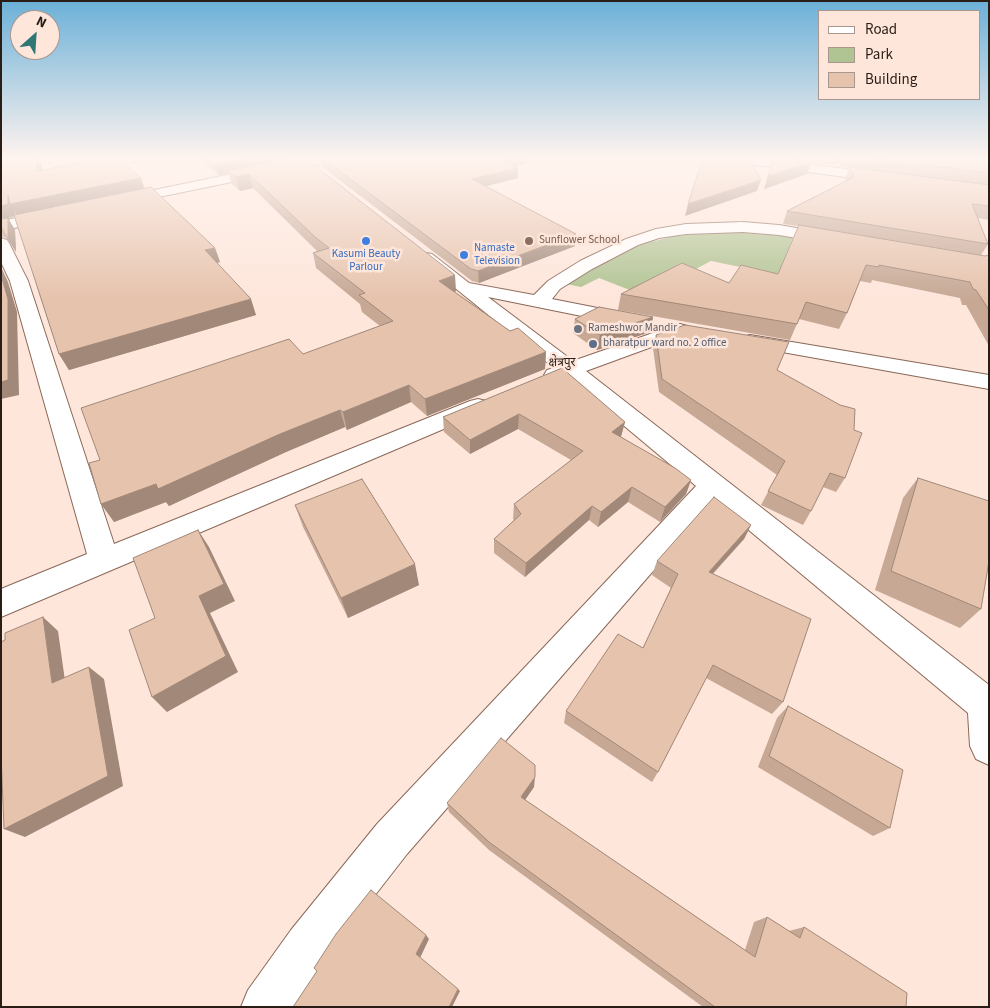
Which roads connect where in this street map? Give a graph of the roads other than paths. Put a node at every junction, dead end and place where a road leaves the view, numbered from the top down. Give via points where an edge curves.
1 (68, 212) edge
2 (1, 226) edge
3 (845, 242) edge
4 (1, 243) edge
5 (408, 244) edge
6 (463, 287) junction
7 (538, 302) junction
8 (729, 338) edge
9 (569, 369) junction
10 (989, 382) edge
11 (532, 384) edge
12 (496, 399) edge
13 (713, 485) junction
14 (104, 560) junction
15 (1, 602) edge
16 (987, 707) edge
17 (989, 746) edge
18 (265, 1007) edge

1 - 2 street
3 - 7 street via 743,227 710,227 656,234 586,265 554,285
4 - 14 street via 19,281
5 - 6 street
6 - 7 street
6 - 9 street
7 - 9 street via 690,331
8 - 10 street
9 - 11 street
9 - 13 street
12 - 14 street
13 - 16 street
13 - 18 street via 392,839 307,946
14 - 15 street
16 - 17 street

